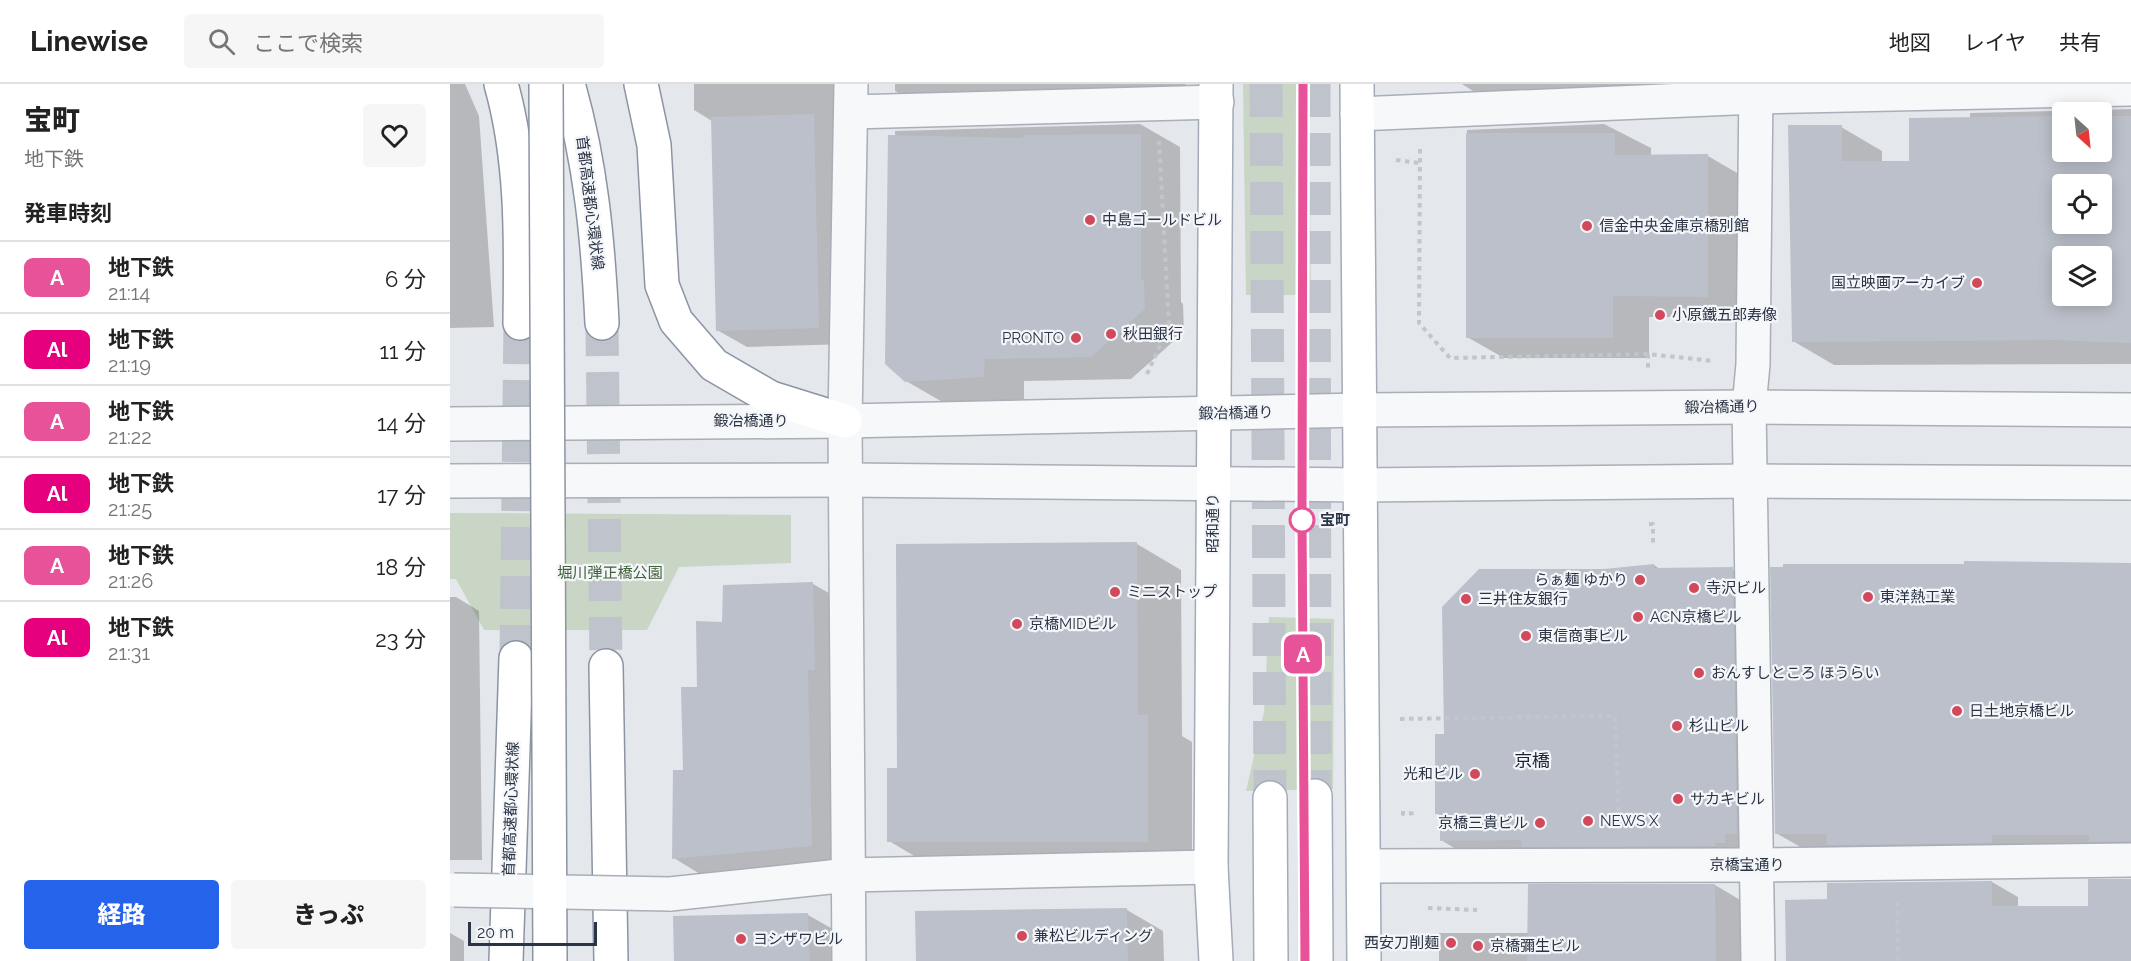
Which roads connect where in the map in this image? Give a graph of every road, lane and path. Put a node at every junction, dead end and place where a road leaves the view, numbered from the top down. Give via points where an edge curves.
1 (501, 84) edge
2 (546, 84) edge
3 (567, 84) edge
4 (641, 84) edge
5 (2131, 89) edge
6 (1756, 90) edge
7 (1216, 93) edge
8 (851, 98) edge
9 (1357, 99) edge
10 (1158, 132) dead end
11 (1420, 142) dead end
12 (520, 323) tunnel mouth
13 (602, 323) tunnel mouth
14 (1714, 361) dead end
15 (1145, 379) dead end
16 (1749, 406) junction
17 (1360, 410) junction
18 (2131, 410) edge
19 (1213, 414) junction
20 (845, 421) junction
21 (450, 424) edge
22 (846, 480) junction
23 (1750, 481) junction
24 (450, 482) edge
25 (1213, 482) junction
26 (2131, 483) edge
27 (1362, 485) junction
28 (1642, 524) dead end
29 (1653, 543) dead end
30 (516, 658) tunnel mouth
31 (606, 666) tunnel mouth
32 (1363, 720) junction
33 (1315, 796) tunnel mouth
34 (1270, 798) tunnel mouth
35 (2131, 860) edge
36 (1896, 863) junction
37 (1620, 865) junction
38 (1757, 865) junction
39 (1364, 866) junction
40 (1211, 867) junction
41 (849, 875) junction
42 (452, 890) edge
43 (1426, 908) dead end
44 (1477, 910) dead end
45 (506, 961) edge
46 (550, 961) edge
47 (611, 961) edge
48 (849, 961) edge
49 (1216, 961) edge
50 (1271, 961) edge
51 (1316, 961) edge
52 (1364, 961) edge
53 (1758, 961) edge
54 (1898, 961) edge

1 - 12 main road via 518,190
2 - 46 main road, bridge
3 - 13 main road, 首都高速都心環状線 via 590,175
4 - 20 main road via 654,145 662,285 676,321 714,365 771,399
5 - 6 street
6 - 9 street
6 - 16 street via 1753,364
7 - 8 street
7 - 19 main road, 昭和通り
8 - 20 street
9 - 17 main road
10 - 15 path via 1169,326
11 - 14 path via 1419,323 1450,358 1648,354
16 - 17 street, 鍛冶橋通り
16 - 18 street, 鍛冶橋通り
16 - 23 street
17 - 19 street, 鍛冶橋通り
17 - 27 main road
19 - 20 street, 鍛冶橋通り
19 - 25 main road, 昭和通り
20 - 21 street, 鍛冶橋通り
20 - 22 street
22 - 24 street
22 - 25 street
22 - 41 street
23 - 26 street
23 - 27 street
23 - 38 street
25 - 27 street
25 - 40 main road, 昭和通り
27 - 32 main road
28 - 29 path via 1653,524
30 - 45 main road, 首都高速都心環状線
31 - 47 main road
32 - 37 path via 1615,716
32 - 39 main road
33 - 51 main road
34 - 50 main road
35 - 36 street, 京橋宝通り
36 - 38 street, 京橋宝通り
36 - 54 path
37 - 38 street, 京橋宝通り
37 - 39 street, 京橋宝通り
38 - 53 street
39 - 52 main road
40 - 41 street
40 - 49 main road, 昭和通り
41 - 42 street, bridge via 670,894
41 - 48 street
43 - 44 path

